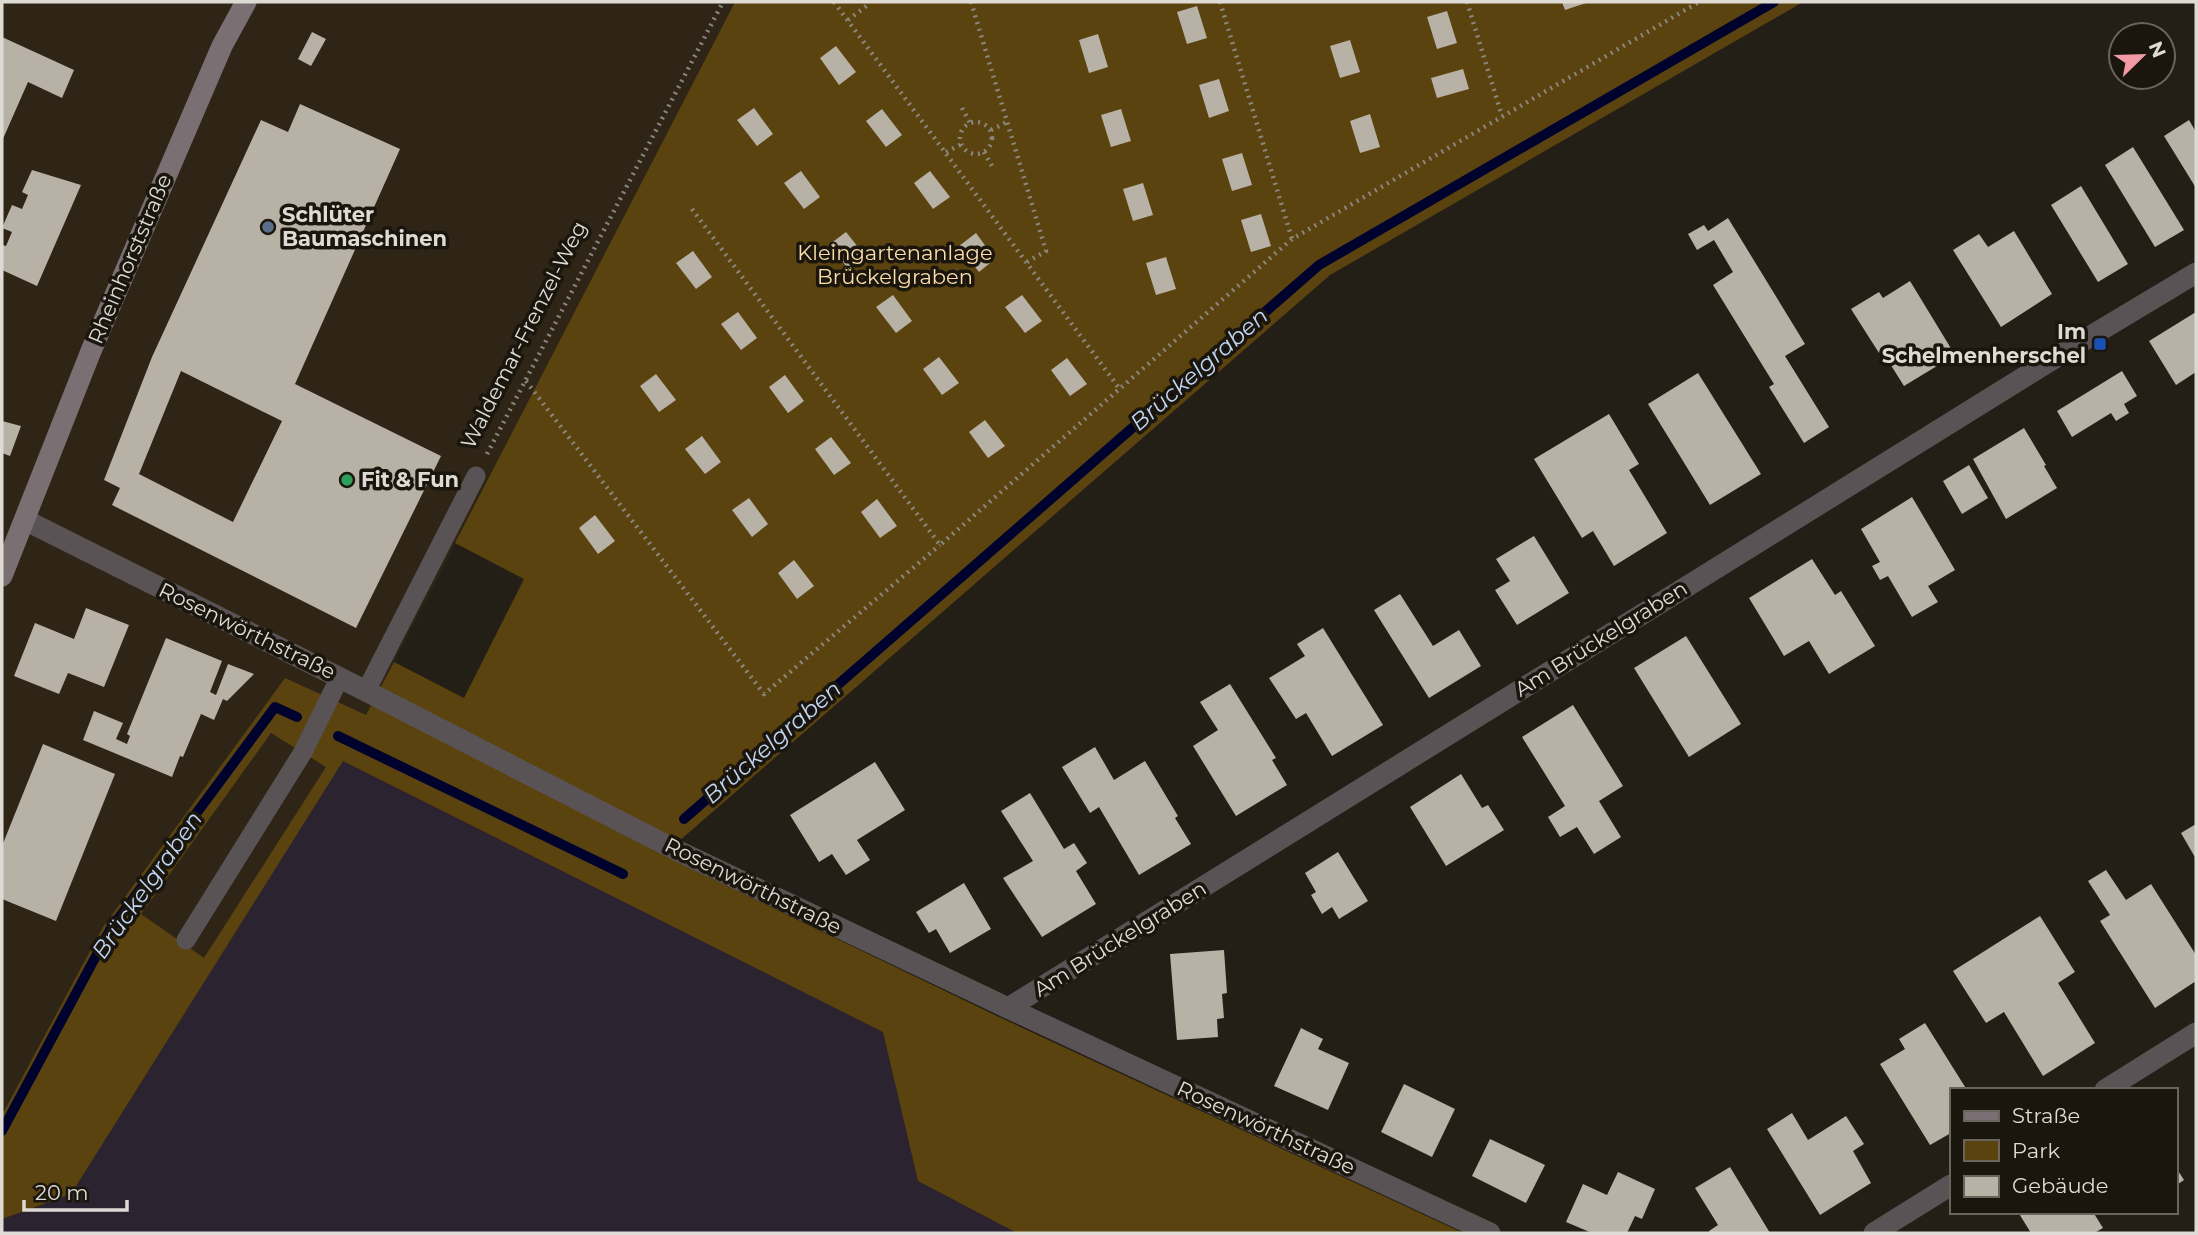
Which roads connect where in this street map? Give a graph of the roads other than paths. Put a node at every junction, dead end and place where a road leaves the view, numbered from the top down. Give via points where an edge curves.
1 (246, 2) edge
2 (2196, 273) edge
3 (476, 475) road end
4 (25, 520) junction
5 (2, 576) edge
6 (340, 677) junction
7 (366, 691) junction
8 (186, 940) dead end
9 (1008, 1008) junction
10 (2196, 1033) edge
11 (2108, 1088) edge
12 (1950, 1186) edge
13 (1490, 1233) edge
14 (1874, 1233) edge

1 - 4 street, Rheinhorststraße via 222,46 91,351
2 - 9 street, Am Brückelgraben
3 - 7 lane, Waldemar-Frenzel-Weg
4 - 5 street, Rheinhorststraße
4 - 6 street, Rosenwörthstraße
6 - 7 street, Rosenwörthstraße
6 - 8 lane via 303,752
7 - 9 street, Rosenwörthstraße via 676,849
9 - 13 street, Rosenwörthstraße
10 - 11 street
12 - 14 street

